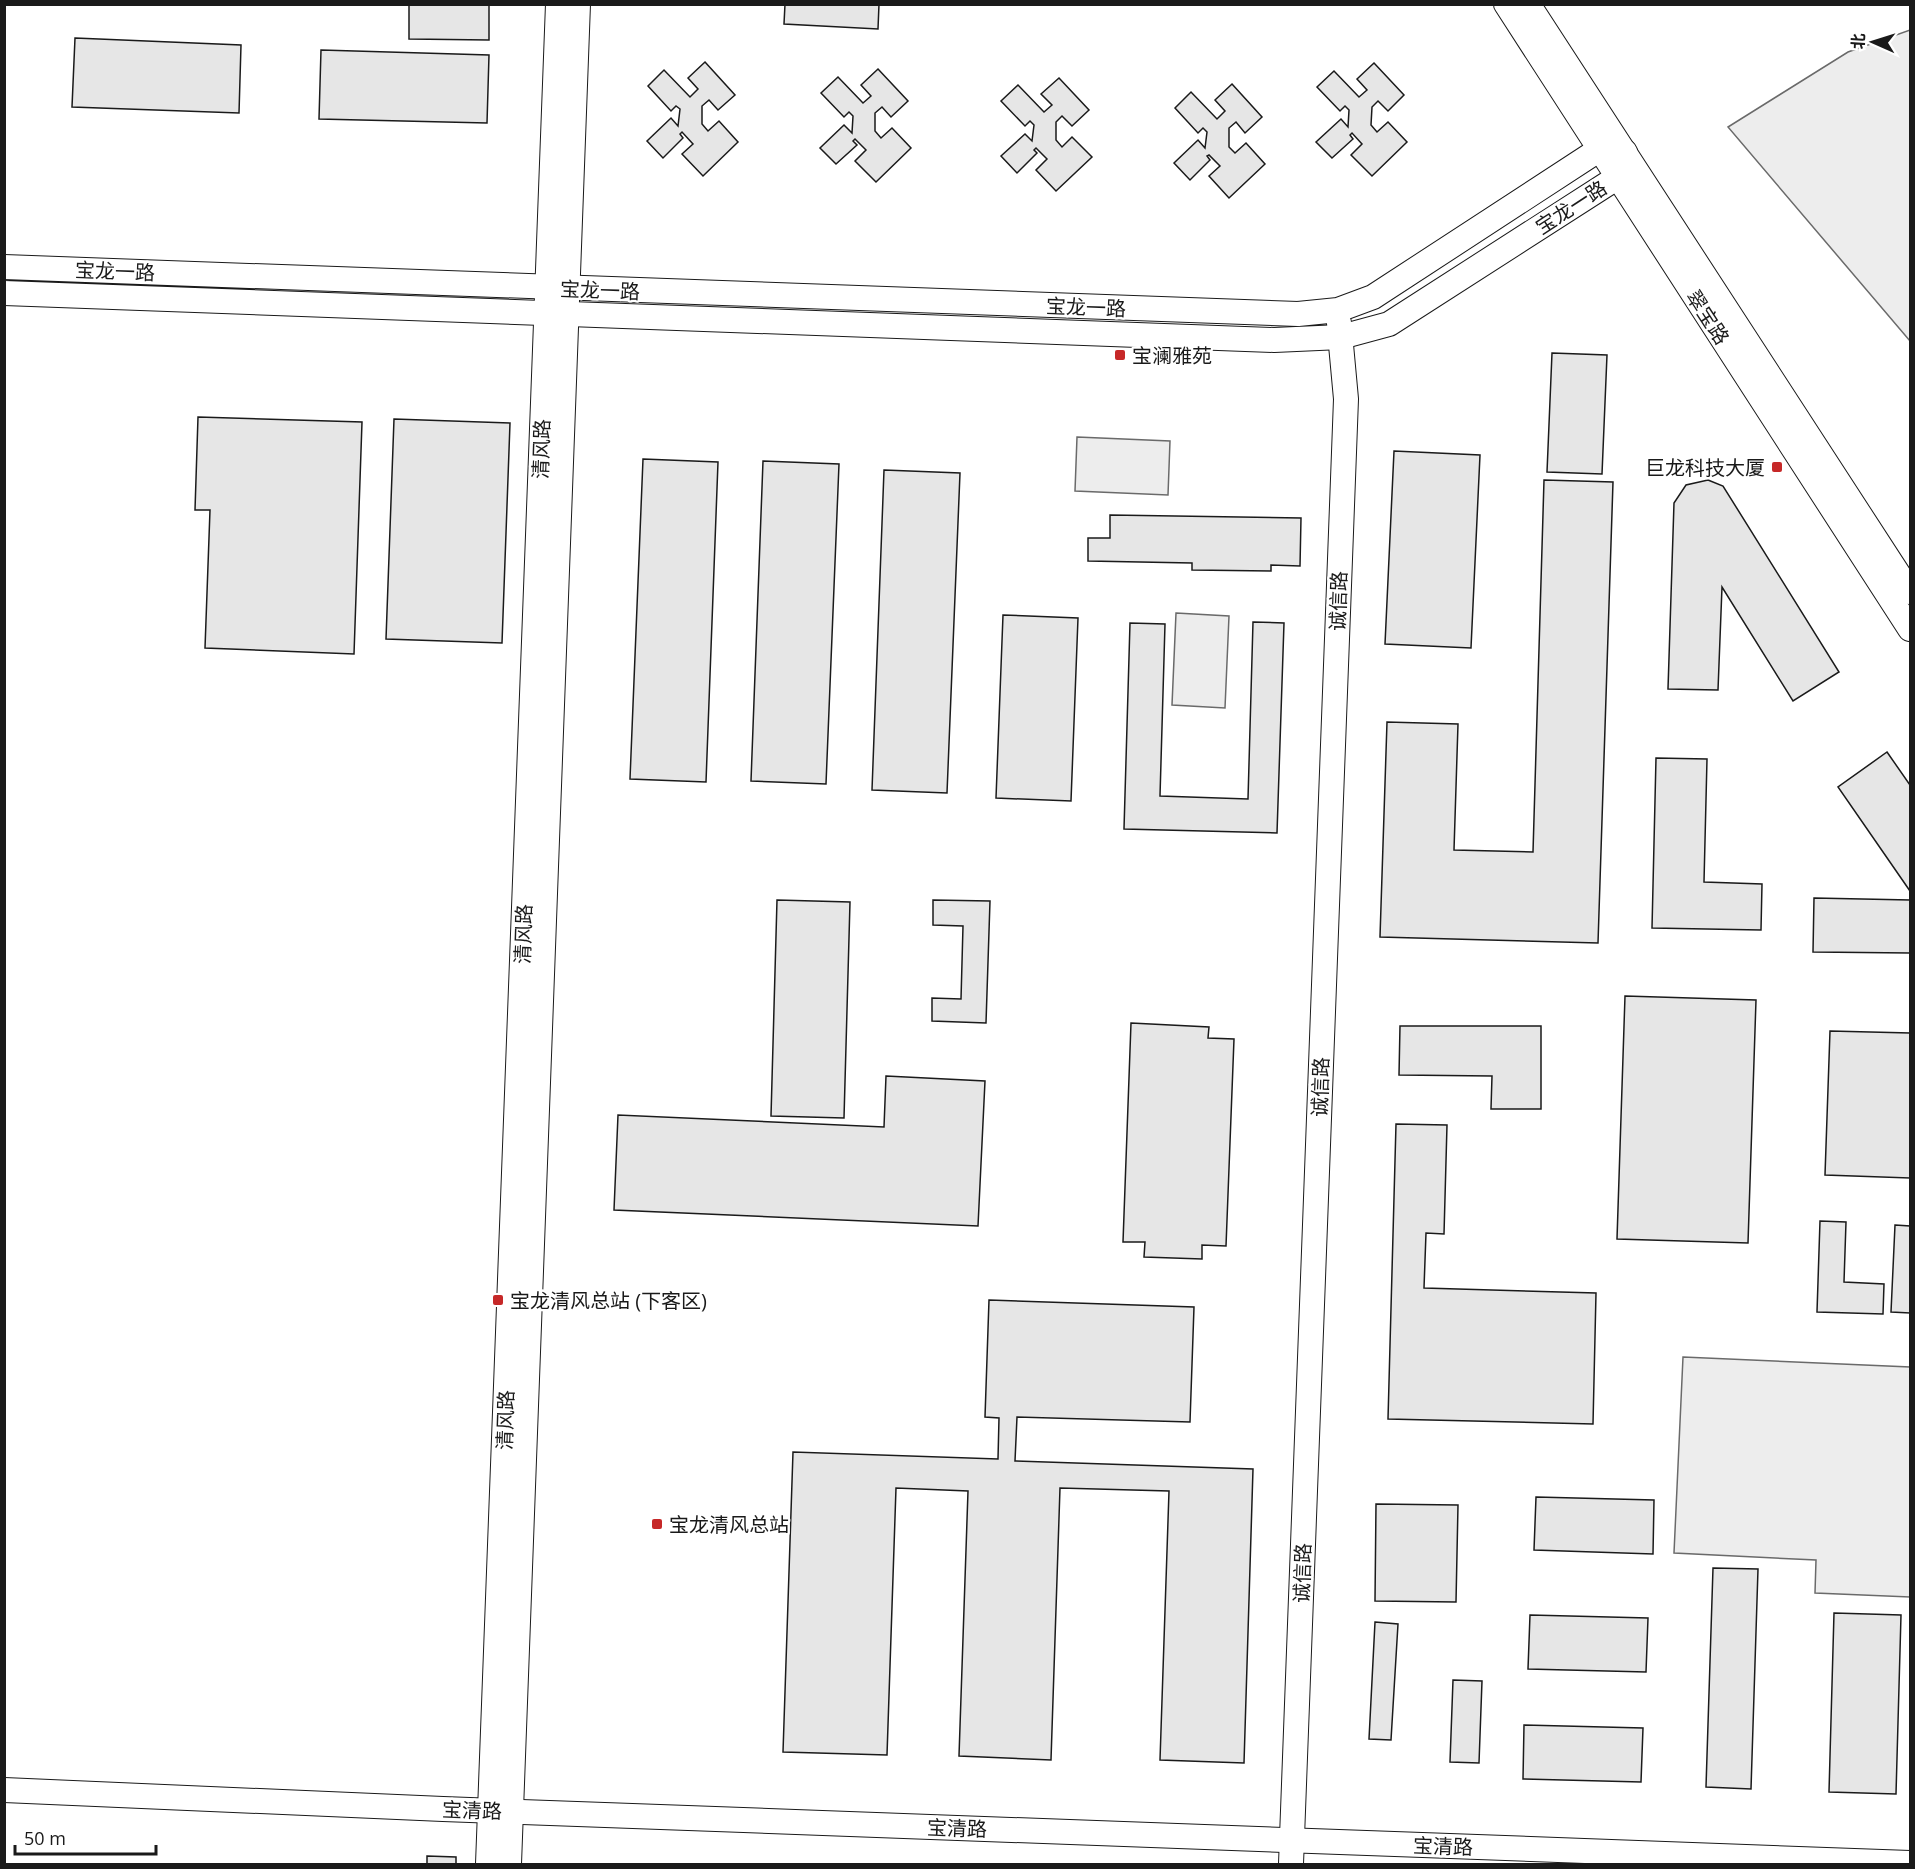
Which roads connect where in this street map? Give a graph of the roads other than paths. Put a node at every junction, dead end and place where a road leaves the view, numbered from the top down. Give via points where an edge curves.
1 (558, 4) edge
2 (578, 4) edge
3 (1506, 4) edge
4 (1528, 4) edge
5 (1600, 149) junction
6 (1625, 153) junction
7 (1618, 177) junction
8 (4, 267) edge
9 (557, 288) junction
10 (4, 293) edge
11 (1338, 310) junction
12 (556, 312) junction
13 (1341, 337) junction
14 (1911, 592) edge
15 (1911, 629) edge
16 (4, 1790) edge
17 (501, 1811) junction
18 (1292, 1840) junction
19 (1911, 1863) edge
20 (488, 1864) edge
21 (509, 1864) edge
22 (1291, 1864) edge

1 - 9 street, 清风路
2 - 9 street, 清风路
3 - 5 street, 翠宝路
4 - 6 street, 翠宝路
5 - 6 street, 宝龙一路
5 - 7 street, 翠宝路
5 - 11 street, 宝龙一路 via 1373,297
6 - 7 street, 宝龙一路
6 - 14 street, 翠宝路
7 - 13 street, 宝龙一路 via 1389,324
7 - 15 street, 翠宝路
8 - 9 street, 宝龙一路
9 - 11 street, 宝龙一路 via 1275,314
9 - 12 street, 清风路
10 - 12 street, 宝龙一路
11 - 13 street, 诚信路
12 - 13 street, 宝龙一路 via 1274,340
12 - 17 street, 清风路
13 - 18 street, 诚信路 via 1346,399
16 - 17 street, 宝清路
17 - 18 street, 宝清路
17 - 20 street, 清风路
17 - 21 street, 清风路
18 - 19 street, 宝清路
18 - 22 street, 诚信路

